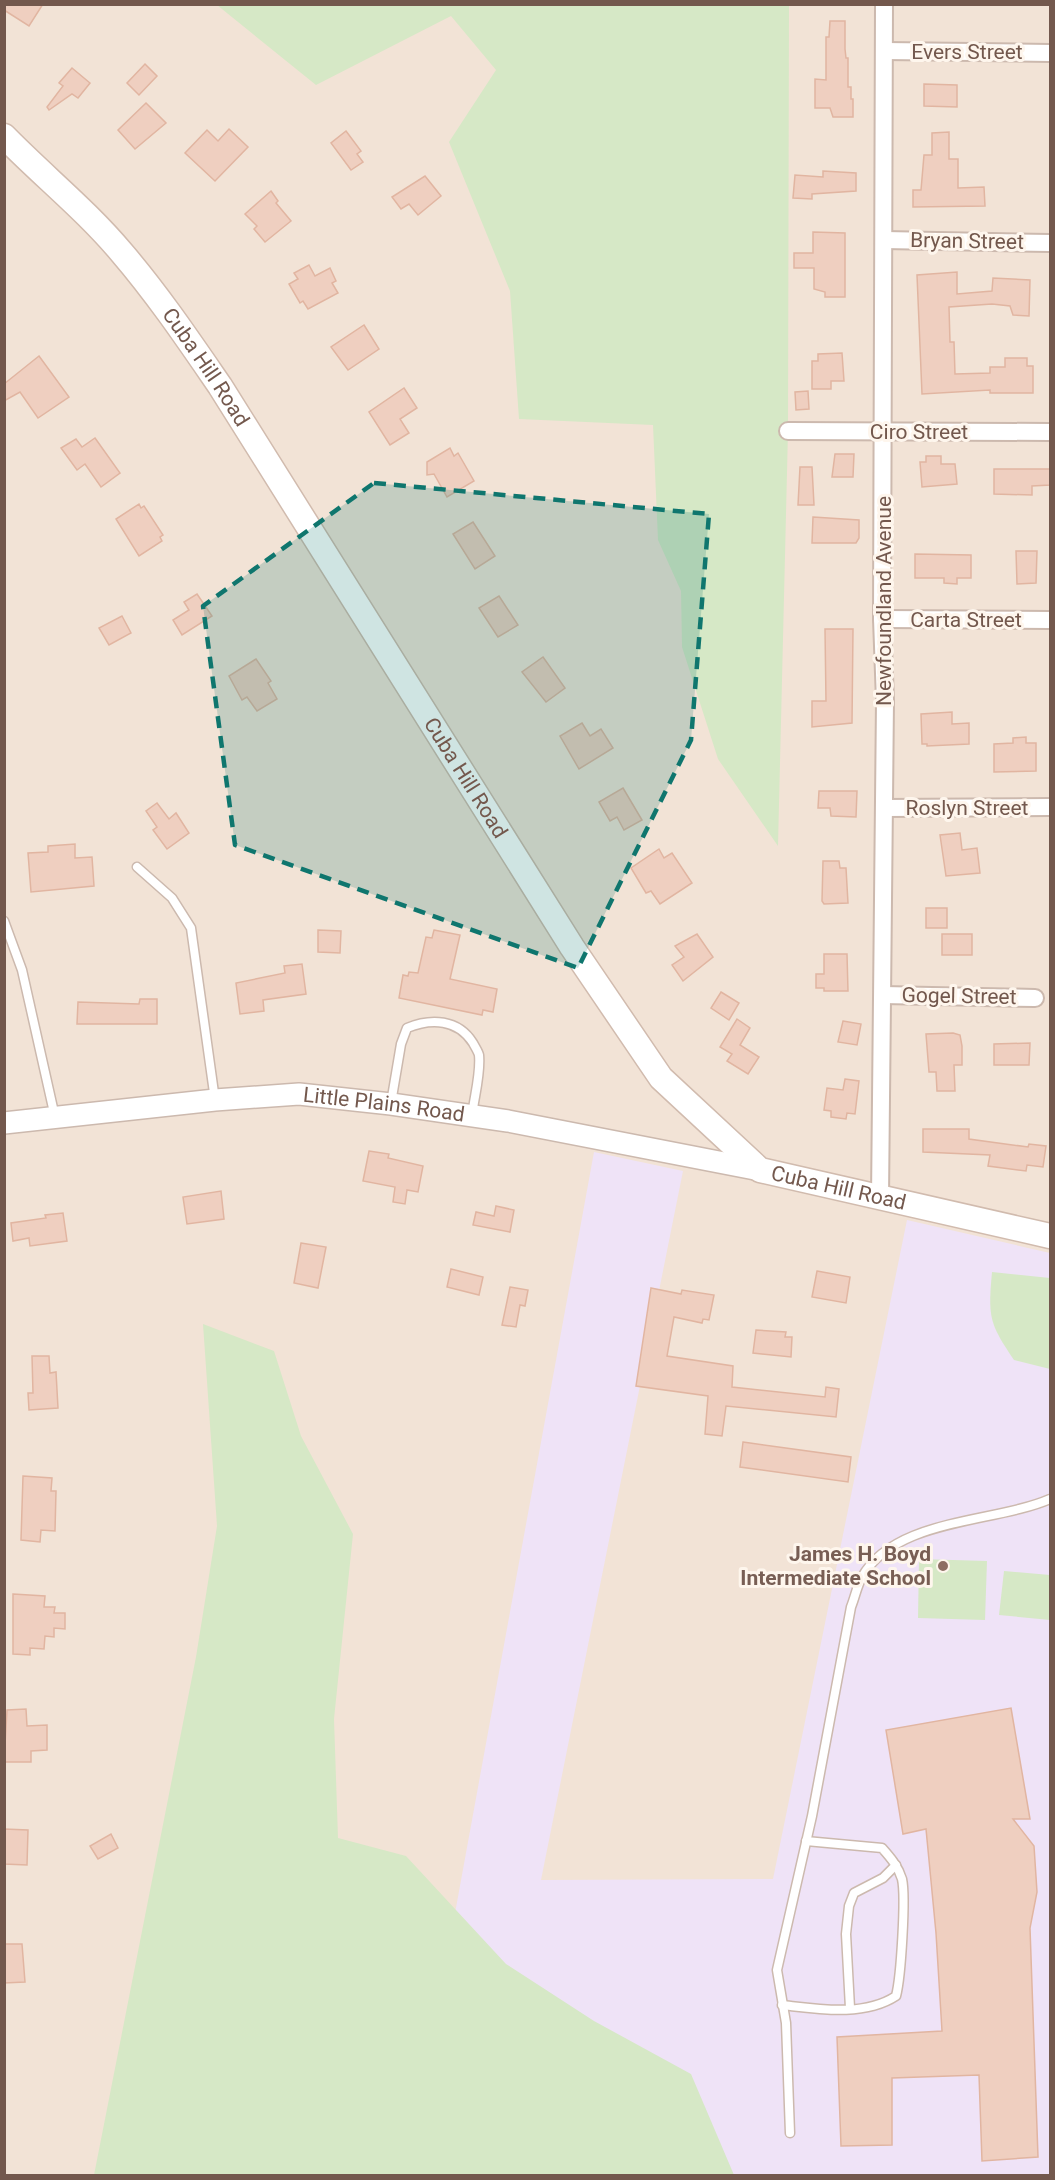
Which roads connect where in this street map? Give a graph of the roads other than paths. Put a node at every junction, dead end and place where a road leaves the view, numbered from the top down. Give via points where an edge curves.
1 (884, 4) edge
2 (884, 51) junction
3 (1050, 52) edge
4 (7, 144) edge
5 (885, 240) junction
6 (1050, 243) edge
7 (788, 431) dead end
8 (884, 432) junction
9 (1050, 432) edge
10 (882, 619) junction
11 (1050, 620) edge
12 (1050, 807) edge
13 (884, 808) junction
14 (136, 867) dead end
15 (4, 921) edge
16 (883, 995) junction
17 (1035, 998) dead end
18 (215, 1100) junction
19 (391, 1104) junction
20 (472, 1116) junction
21 (55, 1117) junction
22 (4, 1123) edge
23 (760, 1170) junction
24 (880, 1198) junction
25 (1050, 1236) edge
26 (1050, 1498) edge
27 (806, 1841) junction
28 (896, 1865) junction
29 (782, 2005) junction
30 (850, 2008) junction
31 (790, 2133) dead end

1 - 2 street, Newfoundland Avenue
2 - 3 street, Evers Street
2 - 5 street, Newfoundland Avenue
4 - 23 main road, Cuba Hill Road via 77,204 166,309 220,386 572,948 661,1078
5 - 6 street, Bryan Street
5 - 8 street, Newfoundland Avenue
7 - 8 street, Ciro Street
8 - 9 street, Ciro Street
8 - 10 street, Newfoundland Avenue
10 - 11 street, Carta Street
10 - 13 street, Newfoundland Avenue
12 - 13 street, Roslyn Street
13 - 16 street, Newfoundland Avenue
14 - 18 lane via 172,898 191,928
15 - 21 lane via 22,970
16 - 17 street, Gogel Street
16 - 24 street, Newfoundland Avenue
18 - 19 street, Little Plains Road via 299,1094
18 - 21 street, Little Plains Road
19 - 20 street, Little Plains Road
19 - 20 lane via 407,1028 438,1021 469,1036 479,1054
20 - 23 street, Little Plains Road
21 - 22 street, Little Plains Road
23 - 24 main road, Cuba Hill Road
24 - 25 main road, Cuba Hill Road
26 - 27 lane via 1030,1508 949,1525 903,1540 863,1576 851,1607
27 - 28 lane via 882,1848
27 - 29 lane via 777,1970
28 - 30 lane via 883,1878 854,1893 849,1906 846,1934
28 - 30 lane via 902,1880 901,1979 896,1996 883,2005
29 - 30 lane via 820,2010
29 - 31 lane

